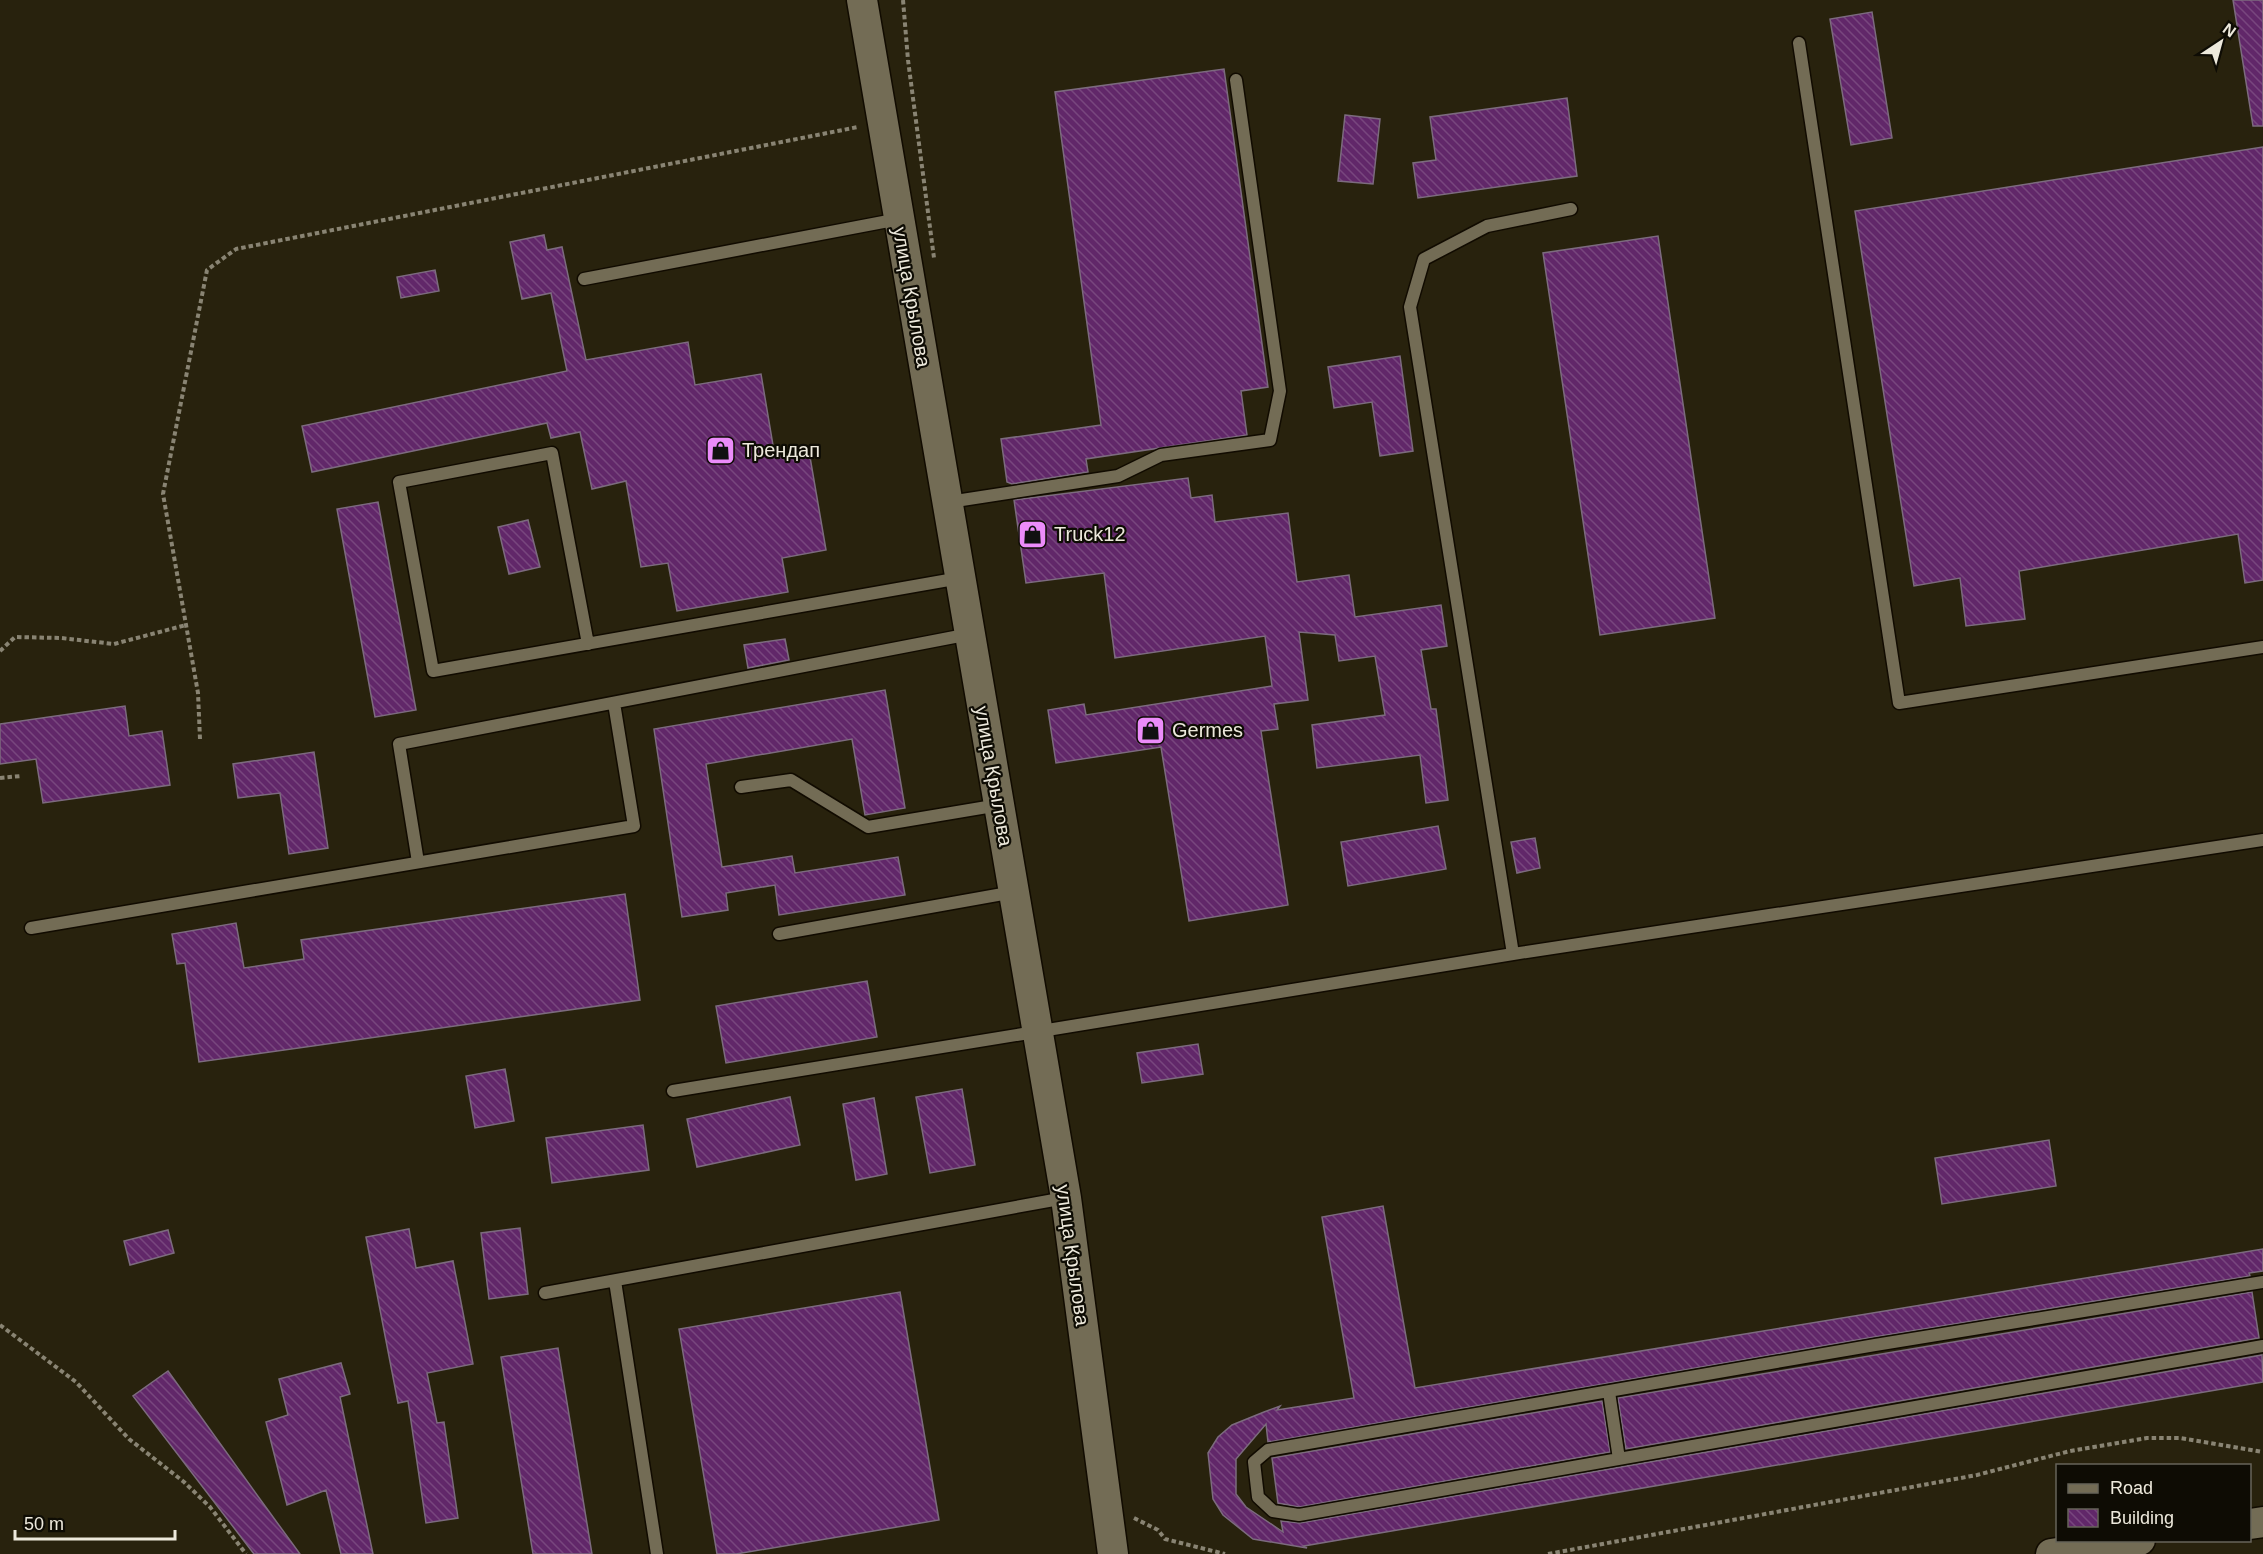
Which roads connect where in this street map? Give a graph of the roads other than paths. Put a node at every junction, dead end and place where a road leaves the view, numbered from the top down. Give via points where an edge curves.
1 (861, 0) edge
2 (1799, 43) dead end
3 (1236, 80) dead end
4 (1571, 209) dead end
5 (899, 219) junction
6 (585, 279) dead end
7 (947, 503) junction
8 (960, 578) junction
9 (970, 634) junction
10 (588, 644) junction
11 (2263, 646) edge
12 (614, 703) junction
13 (741, 787) dead end
14 (999, 805) junction
15 (2263, 840) edge
16 (418, 862) junction
17 (1014, 892) junction
18 (31, 928) dead end
19 (779, 934) dead end
20 (1513, 954) junction
21 (1037, 1030) junction
22 (673, 1091) dead end
23 (1066, 1198) junction
24 (615, 1281) junction
25 (2263, 1282) edge
26 (545, 1293) dead end
27 (2263, 1346) edge
28 (1609, 1392) junction
29 (1619, 1459) junction
30 (2127, 1542) edge
31 (657, 1554) edge
32 (1113, 1554) edge
33 (2051, 1554) edge

1 - 5 street, улица Крылова
2 - 11 lane via 1899,703
3 - 7 lane via 1280,392 1270,440 1161,454 1118,476
4 - 20 lane via 1487,226 1424,260 1410,307
5 - 6 lane
5 - 7 street, улица Крылова
7 - 8 street, улица Крылова
8 - 9 street, улица Крылова
8 - 10 lane
9 - 12 lane
9 - 14 street, улица Крылова
10 - 10 lane via 433,671 399,482 552,453
12 - 16 lane via 399,744
12 - 16 lane via 634,826
13 - 14 lane via 791,780 868,827
14 - 17 street, улица Крылова
15 - 20 lane
16 - 18 lane
17 - 19 lane
17 - 21 street, улица Крылова
20 - 21 lane
21 - 22 lane
21 - 23 street, улица Крылова
23 - 24 lane
23 - 32 street, улица Крылова
24 - 26 lane
24 - 31 lane
25 - 28 lane
27 - 29 lane
28 - 29 lane
28 - 29 lane via 1268,1450 1254,1462 1258,1497 1273,1511 1299,1515
30 - 33 street

